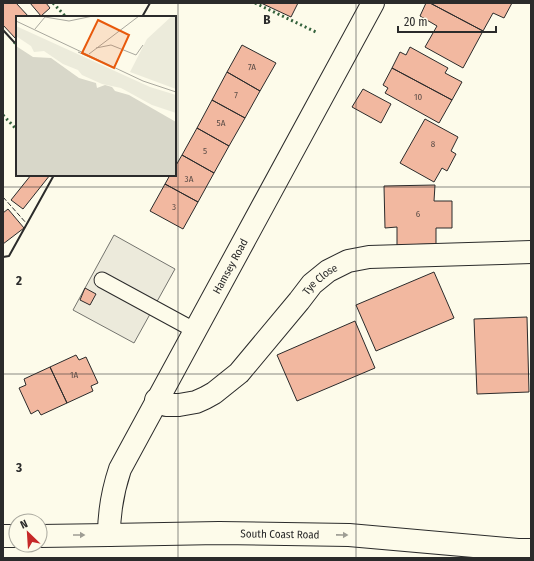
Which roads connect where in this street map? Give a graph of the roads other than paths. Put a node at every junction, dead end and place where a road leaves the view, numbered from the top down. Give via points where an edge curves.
1 (372, 3) edge
2 (531, 252) edge
3 (102, 280) dead end
4 (194, 330) junction
5 (156, 400) junction
6 (109, 535) junction
7 (48, 536) edge
8 (525, 550) edge
9 (452, 558) edge

1 - 4 street, Hamsey Road
2 - 5 street, Tye Close via 370,257 348,261 328,271 312,284 239,373 214,393 196,402 179,406 166,406
3 - 4 lane
4 - 5 street, Hamsey Road
5 - 6 street, Hamsey Road via 115,482
7 -> 6 street, South Coast Road
6 -> 8 street, South Coast Road via 349,535
8 - 9 street, South Coast Road

